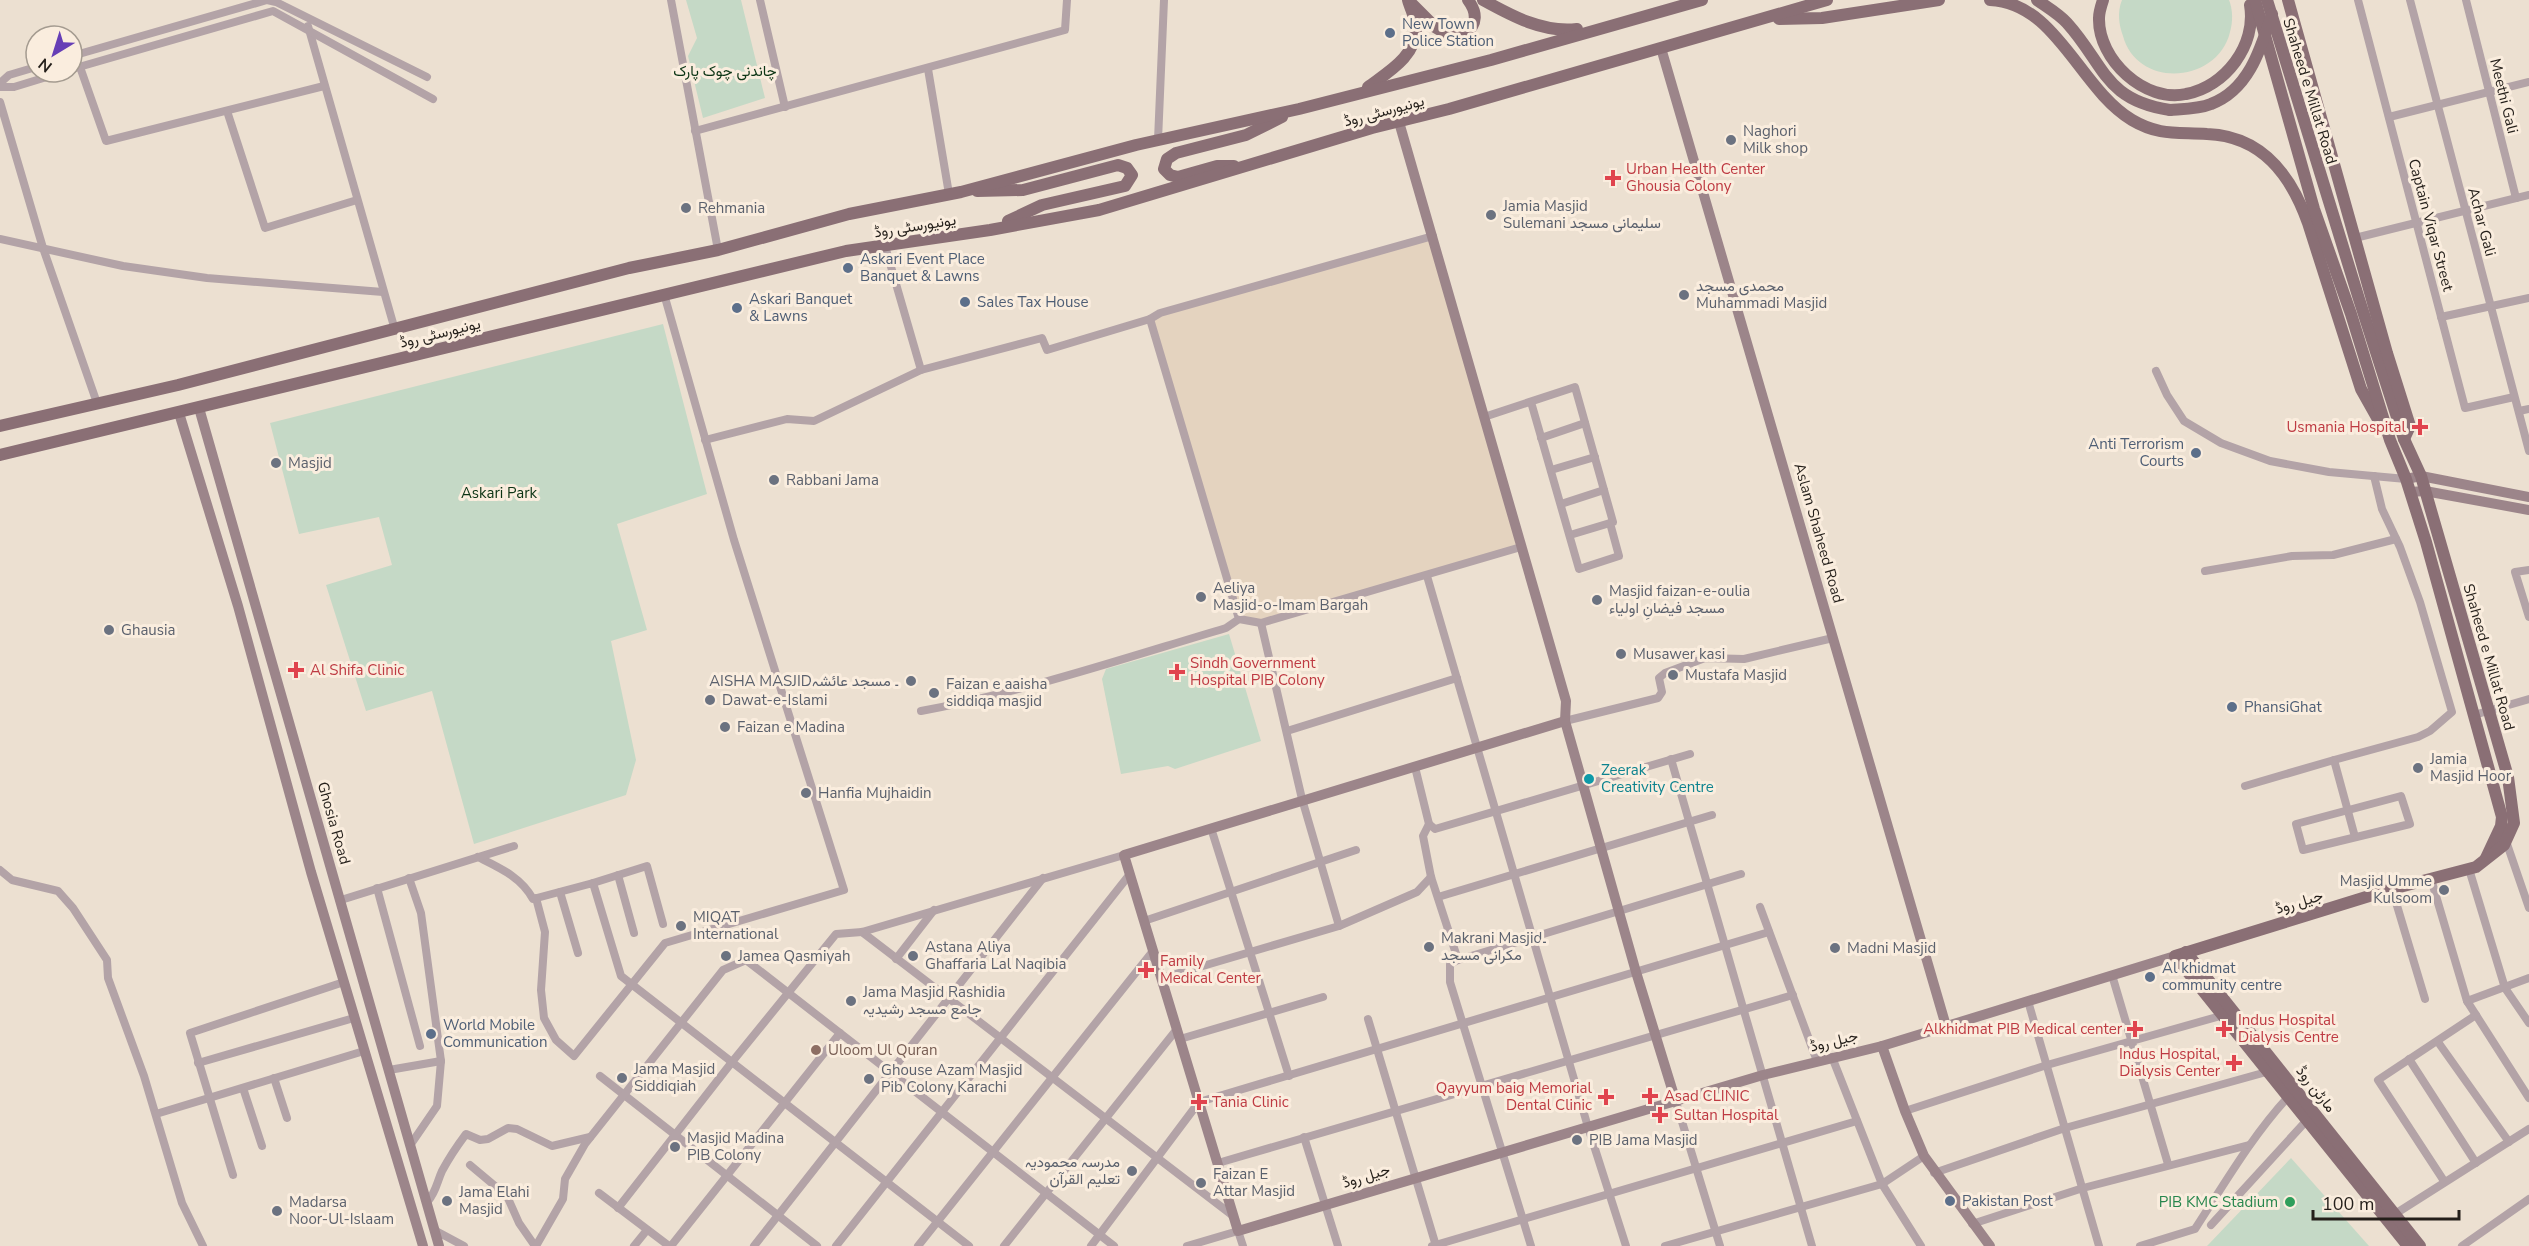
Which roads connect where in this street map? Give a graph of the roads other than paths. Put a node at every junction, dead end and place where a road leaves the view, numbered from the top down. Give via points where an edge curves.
1 (671, 0) edge
2 (760, 0) edge
3 (1067, 0) edge
4 (1164, 0) edge
5 (1408, 0) edge
6 (1468, 0) edge
7 (1483, 0) edge
8 (1702, 0) edge
9 (1827, 0) edge
10 (1939, 0) edge
11 (1990, 0) edge
12 (2037, 0) edge
13 (2103, 0) edge
14 (2250, 0) edge
15 (2255, 0) edge
16 (2267, 0) edge
17 (2288, 0) edge
18 (2358, 0) edge
19 (2410, 0) edge
20 (2466, 0) edge
21 (1687, 2) edge
22 (1498, 4) edge
23 (2272, 14) junction
24 (310, 18) junction
25 (1761, 19) junction
26 (1615, 25) junction
27 (307, 28) junction
28 (1661, 48) junction
29 (84, 53) edge
30 (84, 66) edge
31 (928, 69) junction
32 (24, 70) edge
33 (427, 77) dead end
34 (2529, 82) edge
35 (24, 84) edge
36 (83, 84) edge
37 (0, 85) edge
38 (324, 86) junction
39 (1362, 92) junction
40 (2489, 92) junction
41 (433, 99) dead end
42 (0, 102) edge
43 (2437, 105) junction
44 (785, 107) junction
45 (1299, 109) junction
46 (227, 111) junction
47 (2389, 117) junction
48 (1399, 122) junction
49 (695, 131) junction
50 (1158, 140) junction
51 (1252, 165) junction
52 (955, 193) junction
53 (2529, 195) edge
54 (2516, 198) junction
55 (357, 200) junction
56 (2465, 211) junction
57 (2417, 223) junction
58 (990, 230) junction
59 (1433, 236) junction
60 (2355, 238) junction
61 (0, 239) edge
62 (885, 246) junction
63 (43, 248) junction
64 (718, 250) junction
65 (383, 292) junction
66 (664, 294) junction
67 (2529, 298) edge
68 (2490, 307) junction
69 (2441, 317) junction
70 (1150, 320) junction
71 (394, 330) junction
72 (921, 370) junction
73 (2156, 371) dead end
74 (2514, 397) junction
75 (1531, 402) junction
76 (97, 403) junction
77 (199, 408) junction
78 (2529, 409) edge
79 (2519, 411) junction
80 (179, 413) junction
81 (1484, 417) junction
82 (1586, 423) junction
83 (0, 426) edge
84 (1541, 438) junction
85 (2404, 439) junction
86 (705, 440) junction
87 (2390, 440) junction
88 (2529, 451) edge
89 (0, 455) edge
90 (1595, 458) junction
91 (1551, 470) junction
92 (2374, 476) junction
93 (2414, 478) junction
94 (1604, 490) junction
95 (2425, 491) junction
96 (2410, 492) junction
97 (2529, 496) edge
98 (1561, 504) junction
99 (2529, 510) edge
100 (1610, 524) junction
101 (1570, 536) junction
102 (2397, 539) junction
103 (1521, 547) junction
104 (2529, 570) edge
105 (2205, 571) dead end
106 (1427, 576) junction
107 (2529, 617) edge
108 (1239, 619) junction
109 (1261, 623) junction
110 (1833, 638) junction
111 (1457, 678) junction
112 (2529, 699) edge
113 (2489, 710) junction
114 (921, 711) dead end
115 (2474, 715) junction
116 (1564, 721) junction
117 (1287, 731) junction
118 (1477, 748) junction
119 (1690, 754) dead end
120 (1671, 759) junction
121 (2334, 760) junction
122 (1415, 766) junction
123 (2245, 786) dead end
124 (1584, 787) junction
125 (1302, 799) junction
126 (2348, 809) junction
127 (1496, 813) junction
128 (1713, 815) dead end
129 (1689, 822) junction
130 (1429, 825) junction
131 (1211, 828) junction
132 (2355, 837) junction
133 (2506, 841) junction
134 (514, 846) dead end
135 (1601, 848) junction
136 (1356, 850) dead end
137 (1124, 855) junction
138 (478, 857) junction
139 (2486, 859) junction
140 (1320, 861) junction
141 (2469, 869) junction
142 (0, 870) edge
143 (1130, 874) junction
144 (1514, 874) junction
145 (1741, 874) dead end
146 (618, 875) junction
147 (1431, 877) junction
148 (409, 878) junction
149 (1043, 878) junction
150 (2431, 879) junction
151 (592, 883) junction
152 (1707, 884) junction
153 (377, 888) junction
154 (2392, 889) junction
155 (560, 892) junction
156 (1230, 893) junction
157 (1438, 897) junction
158 (536, 898) junction
159 (340, 900) junction
160 (1760, 907) dead end
161 (2529, 908) edge
162 (935, 910) junction
163 (1620, 911) junction
164 (343, 912) junction
165 (325, 917) junction
166 (1144, 921) junction
167 (663, 924) dead end
168 (1339, 926) junction
169 (862, 932) junction
170 (1769, 932) junction
171 (634, 933) dead end
172 (1532, 937) junction
173 (1725, 946) junction
174 (1153, 951) junction
175 (1250, 951) junction
176 (578, 953) dead end
177 (2180, 954) junction
178 (896, 958) junction
179 (1458, 960) junction
180 (1636, 972) junction
181 (2112, 975) junction
182 (1162, 978) junction
183 (2529, 978) edge
184 (344, 982) junction
185 (631, 983) junction
186 (2505, 988) junction
187 (788, 993) junction
188 (1792, 995) junction
189 (1323, 997) dead end
190 (948, 998) junction
191 (1550, 998) junction
192 (2425, 999) dead end
193 (2028, 1001) junction
194 (2467, 1001) junction
195 (1744, 1010) junction
196 (1269, 1014) junction
197 (2228, 1014) junction
198 (2475, 1015) junction
199 (354, 1018) junction
200 (1368, 1019) dead end
201 (681, 1022) junction
202 (2529, 1023) edge
203 (1463, 1024) junction
204 (1946, 1026) junction
205 (840, 1033) junction
206 (1178, 1034) junction
207 (1656, 1035) junction
208 (999, 1037) junction
209 (2132, 1042) junction
210 (2438, 1042) junction
211 (420, 1046) dead end
212 (1882, 1046) junction
213 (1377, 1049) junction
214 (364, 1051) junction
215 (1832, 1057) junction
216 (2409, 1059) junction
217 (1568, 1060) junction
218 (441, 1061) junction
219 (1817, 1061) junction
220 (732, 1062) junction
221 (198, 1063) junction
222 (2047, 1065) junction
223 (389, 1070) junction
224 (2274, 1070) junction
225 (890, 1072) junction
226 (1763, 1075) junction
227 (1289, 1076) junction
228 (600, 1077) dead end
229 (274, 1078) junction
230 (1052, 1078) junction
231 (1482, 1086) junction
232 (243, 1088) junction
233 (624, 1095) junction
234 (2289, 1096) junction
235 (208, 1098) junction
236 (2529, 1098) edge
237 (784, 1102) junction
238 (1199, 1102) junction
239 (1676, 1102) junction
240 (2150, 1103) junction
241 (941, 1111) junction
242 (1395, 1111) junction
243 (1905, 1111) junction
244 (156, 1114) junction
245 (287, 1118) dead end
246 (1106, 1118) junction
247 (2308, 1119) junction
248 (1857, 1120) junction
249 (1588, 1127) junction
250 (2065, 1128) junction
251 (2529, 1129) edge
252 (674, 1135) junction
253 (591, 1137) junction
254 (1304, 1137) junction
255 (835, 1142) junction
256 (2509, 1142) junction
257 (1782, 1143) junction
258 (411, 1144) junction
259 (2249, 1144) junction
260 (262, 1146) dead end
261 (1503, 1151) junction
262 (993, 1152) junction
263 (1924, 1156) junction
264 (1157, 1158) junction
265 (1218, 1163) junction
266 (2476, 1163) junction
267 (2168, 1164) junction
268 (470, 1165) dead end
269 (1696, 1168) junction
270 (1934, 1173) junction
271 (233, 1174) dead end
272 (727, 1176) junction
273 (1415, 1177) junction
274 (2444, 1180) junction
275 (886, 1182) junction
276 (1882, 1184) junction
277 (2083, 1188) junction
278 (599, 1193) dead end
279 (1046, 1193) junction
280 (1610, 1194) junction
281 (2529, 1199) edge
282 (428, 1201) junction
283 (1325, 1205) junction
284 (1800, 1207) junction
285 (618, 1208) junction
286 (2395, 1214) junction
287 (778, 1216) junction
288 (1233, 1216) junction
289 (1523, 1219) junction
290 (937, 1222) junction
291 (1972, 1224) junction
292 (2211, 1225) dead end
293 (647, 1230) junction
294 (436, 1231) junction
295 (1238, 1231) junction
296 (1716, 1231) junction
297 (1100, 1235) junction
298 (2408, 1243) edge
299 (1918, 1245) edge
300 (203, 1246) edge
301 (423, 1246) edge
302 (439, 1246) edge
303 (464, 1246) edge
304 (536, 1246) edge
305 (634, 1246) edge
306 (670, 1246) edge
307 (754, 1246) edge
308 (817, 1246) edge
309 (836, 1246) edge
310 (918, 1246) edge
311 (969, 1246) edge
312 (1004, 1246) edge
313 (1091, 1246) edge
314 (1114, 1246) edge
315 (1187, 1246) edge
316 (1243, 1246) edge
317 (1338, 1246) edge
318 (1434, 1246) edge
319 (1531, 1246) edge
320 (1626, 1246) edge
321 (1665, 1246) edge
322 (1720, 1246) edge
323 (1812, 1246) edge
324 (1990, 1246) edge
325 (2099, 1246) edge
326 (2140, 1246) edge
327 (2462, 1246) edge

1 - 49 street
2 - 44 street
3 - 31 street via 1065,30
4 - 50 street
5 - 6 main road via 1435,27 1452,37 1465,34 1475,21
5 - 39 main road via 1416,27 1412,46 1401,62
7 - 22 main road
8 - 21 main road, یونیورسٹی روڈ
9 - 25 main road, یونیورسٹی روڈ
10 - 25 main road via 1822,18
11 - 87 main road via 2025,9 2046,24 2092,85 2112,107 2134,121 2179,135 2230,136 2250,143 2286,177 2300,199 2361,389
12 - 23 main road, bridge via 2066,23 2113,85 2133,100 2170,110 2212,104 2230,92 2258,58
13 - 14 main road via 2099,18 2111,58 2128,76 2150,89 2184,95 2209,86 2235,63 2252,17
15 - 87 main road via 2314,209
16 - 23 main road, Shaheed e Millat Road
17 - 60 main road
18 - 47 street, Captain Viqar Street
19 - 43 street, Achar Gali
20 - 40 street, Meethi Gali
21 - 26 main road, یونیورسٹی روڈ
22 - 26 main road via 1520,20 1564,31
23 - 85 main road, Shaheed e Millat Road
24 - 27 street
24 - 29 street via 267,0
24 - 33 street
25 - 28 main road, یونیورسٹی روڈ
26 - 39 main road, یونیورسٹی روڈ
27 - 30 street via 273,11
27 - 38 street
27 - 41 street
28 - 48 main road, یونیورسٹی روڈ
28 - 110 street, Aslam Shaheed Road
31 - 44 street
31 - 52 street
32 - 37 street via 9,75
34 - 40 street
35 - 37 street
36 - 46 street via 106,141
38 - 46 street
38 - 55 street
39 - 45 main road, یونیورسٹی روڈ
40 - 43 street
40 - 54 street, Meethi Gali
42 - 63 street
43 - 47 street
43 - 56 street, Achar Gali
44 - 49 street
45 - 50 main road, یونیورسٹی روڈ
45 - 51 main road via 1246,135 1176,153 1167,159 1164,169 1178,177 1217,166
46 - 55 street via 265,228
47 - 57 street, Captain Viqar Street
48 - 51 main road, یونیورسٹی روڈ
48 - 59 street
49 - 64 street
50 - 52 main road, یونیورسٹی روڈ
51 - 58 main road, یونیورسٹی روڈ via 1099,210
52 - 58 main road via 1023,190 1118,165 1132,175 1125,186 1042,205
52 - 64 main road, یونیورسٹی روڈ via 849,214
53 - 54 street
54 - 56 street
55 - 65 street
56 - 57 street
56 - 68 street, Achar Gali
57 - 60 street
57 - 69 street, Captain Viqar Street
58 - 62 main road, یونیورسٹی روڈ
59 - 70 street via 1160,313
59 - 81 street
60 - 85 main road via 2410,426
61 - 63 street
62 - 66 main road, یونیورسٹی روڈ via 846,251
62 - 72 street
63 - 65 street via 123,266 207,278
63 - 76 street
64 - 71 main road, یونیورسٹی روڈ via 629,268
65 - 71 street
66 - 77 main road, یونیورسٹی روڈ
66 - 86 street
67 - 68 street
68 - 69 street
68 - 74 street, Achar Gali
69 - 74 street, Captain Viqar Street via 2464,408
70 - 72 street via 1047,350 1042,338
70 - 108 street
71 - 76 main road, یونیورسٹی روڈ
72 - 86 street via 814,421 787,418
73 - 92 street via 2184,421 2221,443 2270,461
74 - 79 street, Achar Gali
75 - 81 street
75 - 82 street via 1575,387
75 - 84 street
76 - 83 main road, یونیورسٹی روڈ
77 - 80 main road, یونیورسٹی روڈ
77 - 159 street, Ghosia Road
78 - 79 street
79 - 88 street, Achar Gali
80 - 89 main road, یونیورسٹی روڈ
80 - 165 street
81 - 103 street
82 - 84 street
82 - 90 street
84 - 91 street
85 - 93 main road, Shaheed e Millat Road
86 - 185 street via 844,890 665,943
87 - 93 main road
90 - 91 street
90 - 94 street
91 - 98 street
92 - 93 street
92 - 102 street via 2382,509
93 - 95 main road, Shaheed e Millat Road
93 - 96 main road, Shaheed e Millat Road
93 - 97 street
94 - 98 street
94 - 100 street via 1613,522
95 - 96 street
95 - 99 street
95 - 113 main road, Shaheed e Millat Road
96 - 115 main road, Shaheed e Millat Road
98 - 101 street
100 - 101 street
100 - 101 street via 1619,556 1579,569
102 - 105 street via 2333,555 2292,556
102 - 121 street via 2452,712 2430,732 2418,737
103 - 106 street
103 - 116 street via 1566,701
104 - 107 street via 2515,572
106 - 109 street
106 - 111 street
108 - 109 street
108 - 114 street via 1226,628 1048,681 977,701
109 - 117 street
110 - 116 street via 1744,659 1705,658 1659,678 1662,692 1658,698
110 - 204 street, Aslam Shaheed Road
111 - 117 street
111 - 118 street
112 - 113 street
113 - 115 street
113 - 133 main road, Shaheed e Millat Road via 2508,777 2514,823
115 - 139 main road, Shaheed e Millat Road via 2502,817
116 - 118 street
116 - 124 street
117 - 125 street
118 - 122 street
118 - 127 street
119 - 120 street
120 - 124 street
120 - 129 street
121 - 123 street
121 - 126 street
122 - 125 street
122 - 130 street
124 - 127 street
124 - 135 street
125 - 131 street
125 - 140 street
126 - 132 street
126 - 132 street via 2296,824 2303,850
126 - 132 street via 2401,796 2410,824
127 - 130 street via 1435,829
127 - 144 street
128 - 129 street
129 - 135 street
129 - 152 street
130 - 147 street via 1423,836
131 - 137 street
131 - 156 street
133 - 139 main road
133 - 161 street
134 - 138 street
135 - 144 street
135 - 163 street
136 - 140 street
137 - 143 street
137 - 149 street
138 - 148 street
138 - 158 street via 511,874
139 - 141 main road, جیل روڈ
140 - 156 street
140 - 168 street
141 - 150 main road, جیل روڈ
141 - 186 street
142 - 244 street via 12,880 58,891 107,960 108,978
143 - 166 street
143 - 208 street
144 - 157 street
144 - 172 street
145 - 152 street
146 - 151 street
146 - 167 street via 647,866
146 - 171 street
147 - 157 street
147 - 168 street via 1417,892
148 - 153 street
148 - 218 street via 421,914
149 - 162 street
149 - 190 street
150 - 154 main road, جیل روڈ
150 - 194 street
151 - 155 street
151 - 185 street via 621,976
152 - 163 street
152 - 173 street
153 - 159 street
153 - 211 street
154 - 177 main road, جیل روڈ
154 - 192 street
155 - 158 street
155 - 176 street
156 - 166 street
156 - 175 street
157 - 179 street
158 - 185 street via 545,932 541,990 544,1018 556,1040 574,1056
159 - 164 street, Ghosia Road
160 - 170 street
162 - 169 street
162 - 178 street
163 - 172 street
163 - 180 street
164 - 165 street
164 - 223 street, Ghosia Road
165 - 184 street
166 - 174 street
168 - 175 street
169 - 178 street
169 - 187 street via 836,934
170 - 173 street
170 - 188 street
172 - 179 street
172 - 191 street
173 - 180 street
173 - 195 street
174 - 182 street
174 - 230 street
175 - 182 street
175 - 196 street
177 - 181 street, جیل روڈ
177 - 197 main road, مارٹن روڈ
178 - 190 street
179 - 203 street via 1450,964 1449,981
180 - 191 street
180 - 207 street
181 - 193 street, جیل روڈ
181 - 209 street
182 - 206 street
183 - 186 street
184 - 199 street
184 - 221 street via 190,1033
185 - 201 street
186 - 194 street
186 - 202 street
187 - 201 street via 746,960 723,970
187 - 205 street
187 - 220 street
188 - 195 street
188 - 219 street
189 - 196 street
190 - 208 street
190 - 225 street
191 - 203 street
191 - 217 street
193 - 204 street, جیل روڈ
193 - 222 street
194 - 198 street
195 - 207 street
195 - 226 street
196 - 206 street
196 - 227 street
197 - 209 street
197 - 224 main road, مارٹن روڈ
198 - 210 street
198 - 236 street
199 - 214 street
199 - 221 street
200 - 213 street
201 - 220 street
201 - 233 street
203 - 213 street
203 - 231 street
204 - 212 street, جیل روڈ
205 - 225 street
205 - 237 street
206 - 238 street
206 - 246 street
207 - 217 street
207 - 239 street
208 - 230 street
208 - 241 street
209 - 222 street
209 - 240 street
210 - 216 street
210 - 256 street
212 - 215 street, جیل روڈ
212 - 243 street
213 - 227 street
213 - 242 street
214 - 229 street
214 - 301 street
215 - 219 street, جیل روڈ
215 - 248 street
216 - 266 street
216 - 274 street via 2379,1080
217 - 231 street
217 - 249 street
218 - 223 street
218 - 258 street via 437,1106
219 - 226 street, جیل روڈ
220 - 237 street
220 - 252 street
221 - 235 street
222 - 243 street
222 - 250 street
223 - 258 street, Ghosia Road
224 - 234 main road, مارٹن روڈ
224 - 240 street
224 - 286 main road, مارٹن روڈ
225 - 241 street
225 - 255 street
226 - 239 street, جیل روڈ
226 - 257 street
227 - 238 street
228 - 233 street
229 - 232 street
229 - 245 street
230 - 246 street
230 - 262 street
231 - 242 street
231 - 261 street
232 - 235 street
232 - 260 street
233 - 252 street
233 - 253 street
234 - 247 main road, مارٹن روڈ
234 - 259 street
235 - 244 street
235 - 271 street
237 - 255 street
237 - 272 street
238 - 264 street
238 - 265 street
239 - 249 street, جیل روڈ
239 - 269 street
240 - 250 street
240 - 267 street
241 - 262 street
241 - 275 street
242 - 254 street
242 - 273 street
243 - 263 street
244 - 300 street via 182,1203
246 - 264 street
246 - 279 street
247 - 292 street
247 - 298 main road, مارٹن روڈ
248 - 257 street
248 - 276 street
249 - 261 street, جیل روڈ
249 - 280 street
250 - 270 street
250 - 277 street
251 - 256 street
252 - 272 street
252 - 285 street
253 - 282 street via 552,1146 517,1129 508,1128 480,1140 466,1134
253 - 304 street via 566,1179 563,1199
254 - 265 street
254 - 283 street
255 - 275 street
255 - 287 street
256 - 266 street
257 - 269 street
257 - 284 street
258 - 282 street, Ghosia Road
259 - 267 street
259 - 326 street via 2193,1231
261 - 273 street, جیل روڈ
261 - 289 street
262 - 279 street
262 - 290 street
263 - 270 street
263 - 276 street
264 - 288 street
264 - 297 street
265 - 288 street
266 - 274 street
267 - 277 street
268 - 304 street via 507,1196 519,1223
269 - 280 street
269 - 296 street
270 - 291 street
272 - 287 street
272 - 306 street
273 - 283 street, جیل روڈ
273 - 318 street
274 - 286 street
275 - 290 street
275 - 309 street
276 - 284 street
276 - 299 street
277 - 291 street
277 - 325 street
278 - 285 street
279 - 297 street
279 - 312 street
280 - 289 street
280 - 320 street
281 - 327 street
282 - 294 street, Ghosia Road
283 - 295 street, جیل روڈ
283 - 317 street
284 - 296 street
284 - 323 street
285 - 293 street
286 - 298 main road, مارٹن روڈ
287 - 307 street
287 - 308 street
288 - 295 street
289 - 318 street
289 - 319 street
290 - 310 street
290 - 311 street
291 - 324 street
293 - 305 street
293 - 306 street
294 - 302 street, Ghosia Road
294 - 303 street
295 - 315 street, جیل روڈ
295 - 316 street
296 - 321 street
296 - 322 street
297 - 313 street
297 - 314 street

